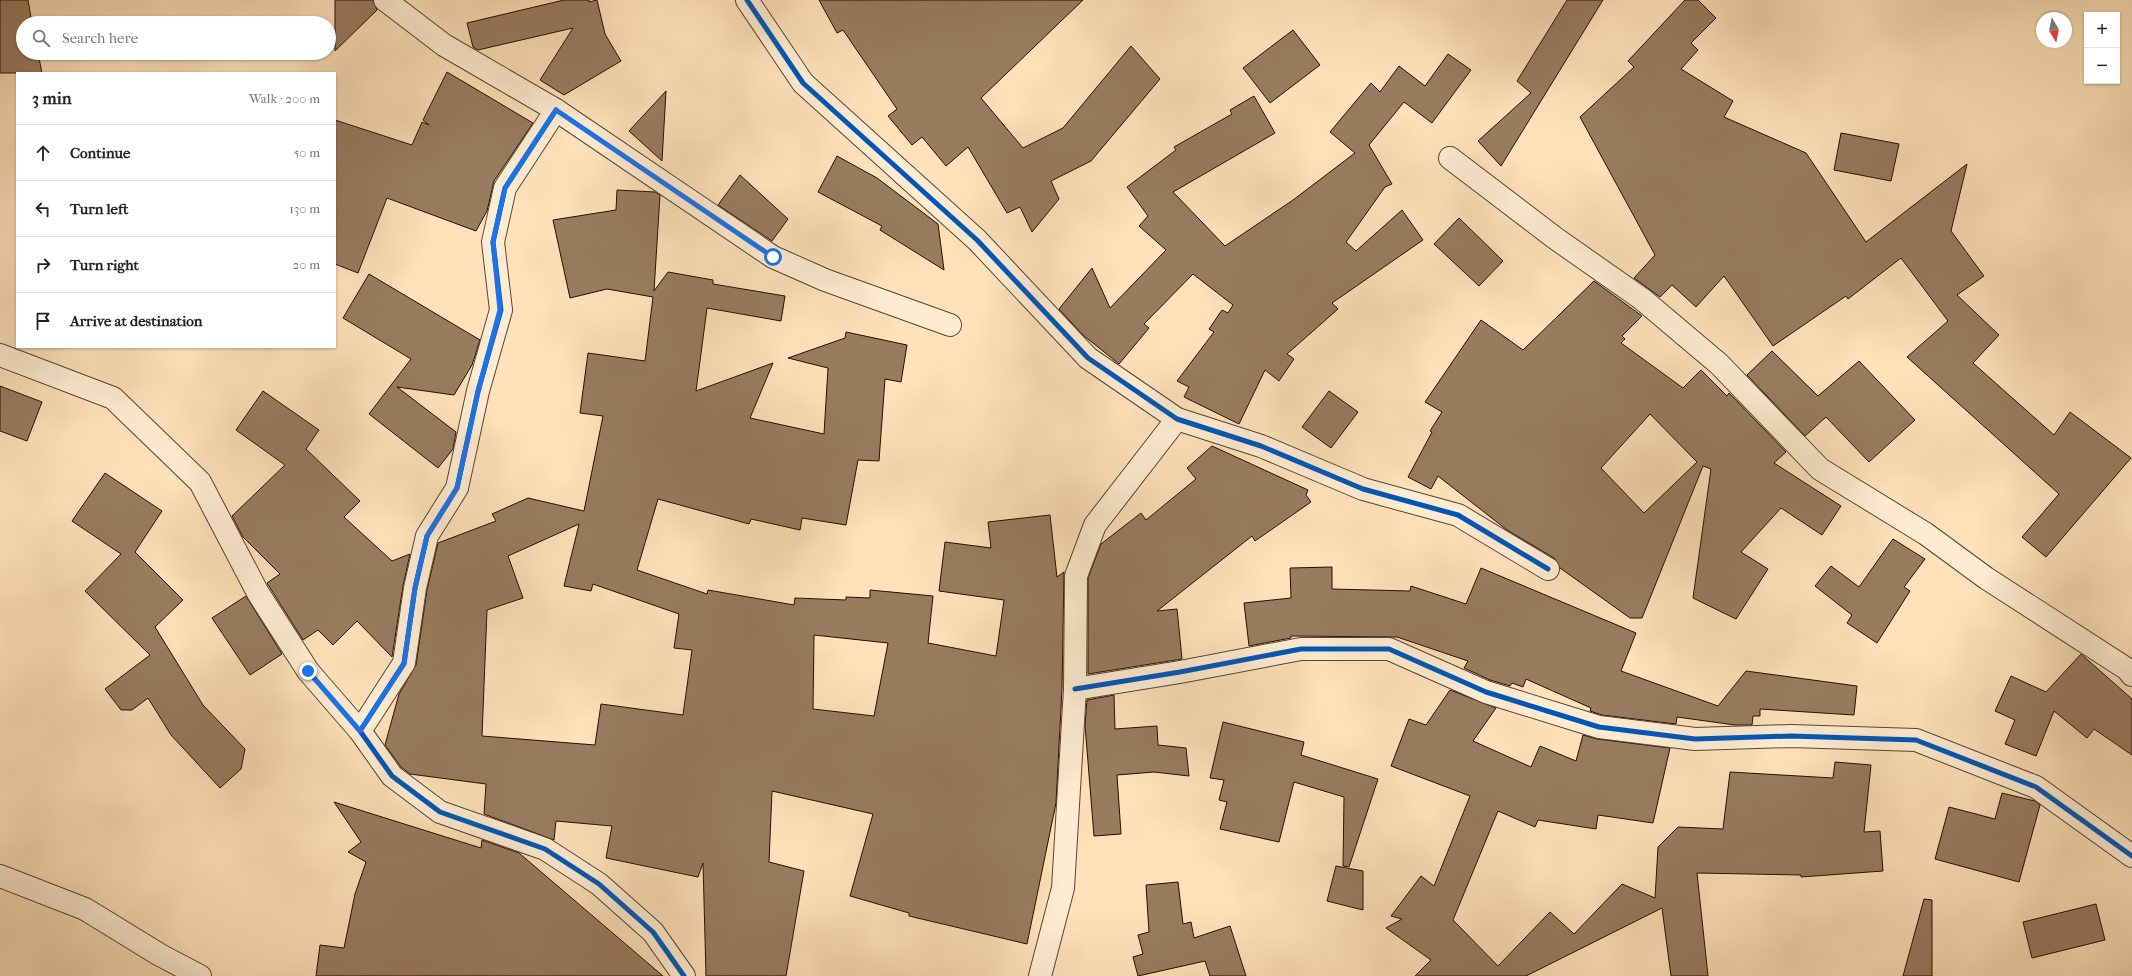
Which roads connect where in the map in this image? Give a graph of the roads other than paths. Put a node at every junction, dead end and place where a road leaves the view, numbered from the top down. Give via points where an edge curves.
1 (385, 0) edge
2 (747, 0) edge
3 (556, 110) junction
4 (1450, 158) dead end
5 (950, 325) dead end
6 (0, 355) edge
7 (1177, 419) junction
8 (1548, 569) dead end
9 (2132, 675) edge
10 (1075, 689) junction
11 (360, 731) junction
12 (2132, 856) edge
13 (0, 876) edge
14 (200, 976) edge
15 (684, 976) edge
16 (1040, 976) edge

1 - 3 street via 444,45
2 - 7 street via 803,83 977,240 1088,358
3 - 5 street via 773,257 825,280
3 - 11 street via 505,188 493,242 500,310 478,392 457,488 427,536 415,588 404,664
4 - 9 street via 1555,238 1642,299 1719,364 1820,469 1926,534 1986,578 2127,669
6 - 11 street via 113,398 200,482 258,593 308,671
7 - 8 street via 1261,446 1363,489 1458,515
7 - 10 street via 1096,525 1076,576
10 - 12 street via 1301,649 1389,649 1486,692 1599,726 1695,739 1791,736 1916,740 2036,787
10 - 16 street via 1063,888
11 - 15 street via 392,776 440,812 546,849 599,884 654,932
13 - 14 street via 85,909

